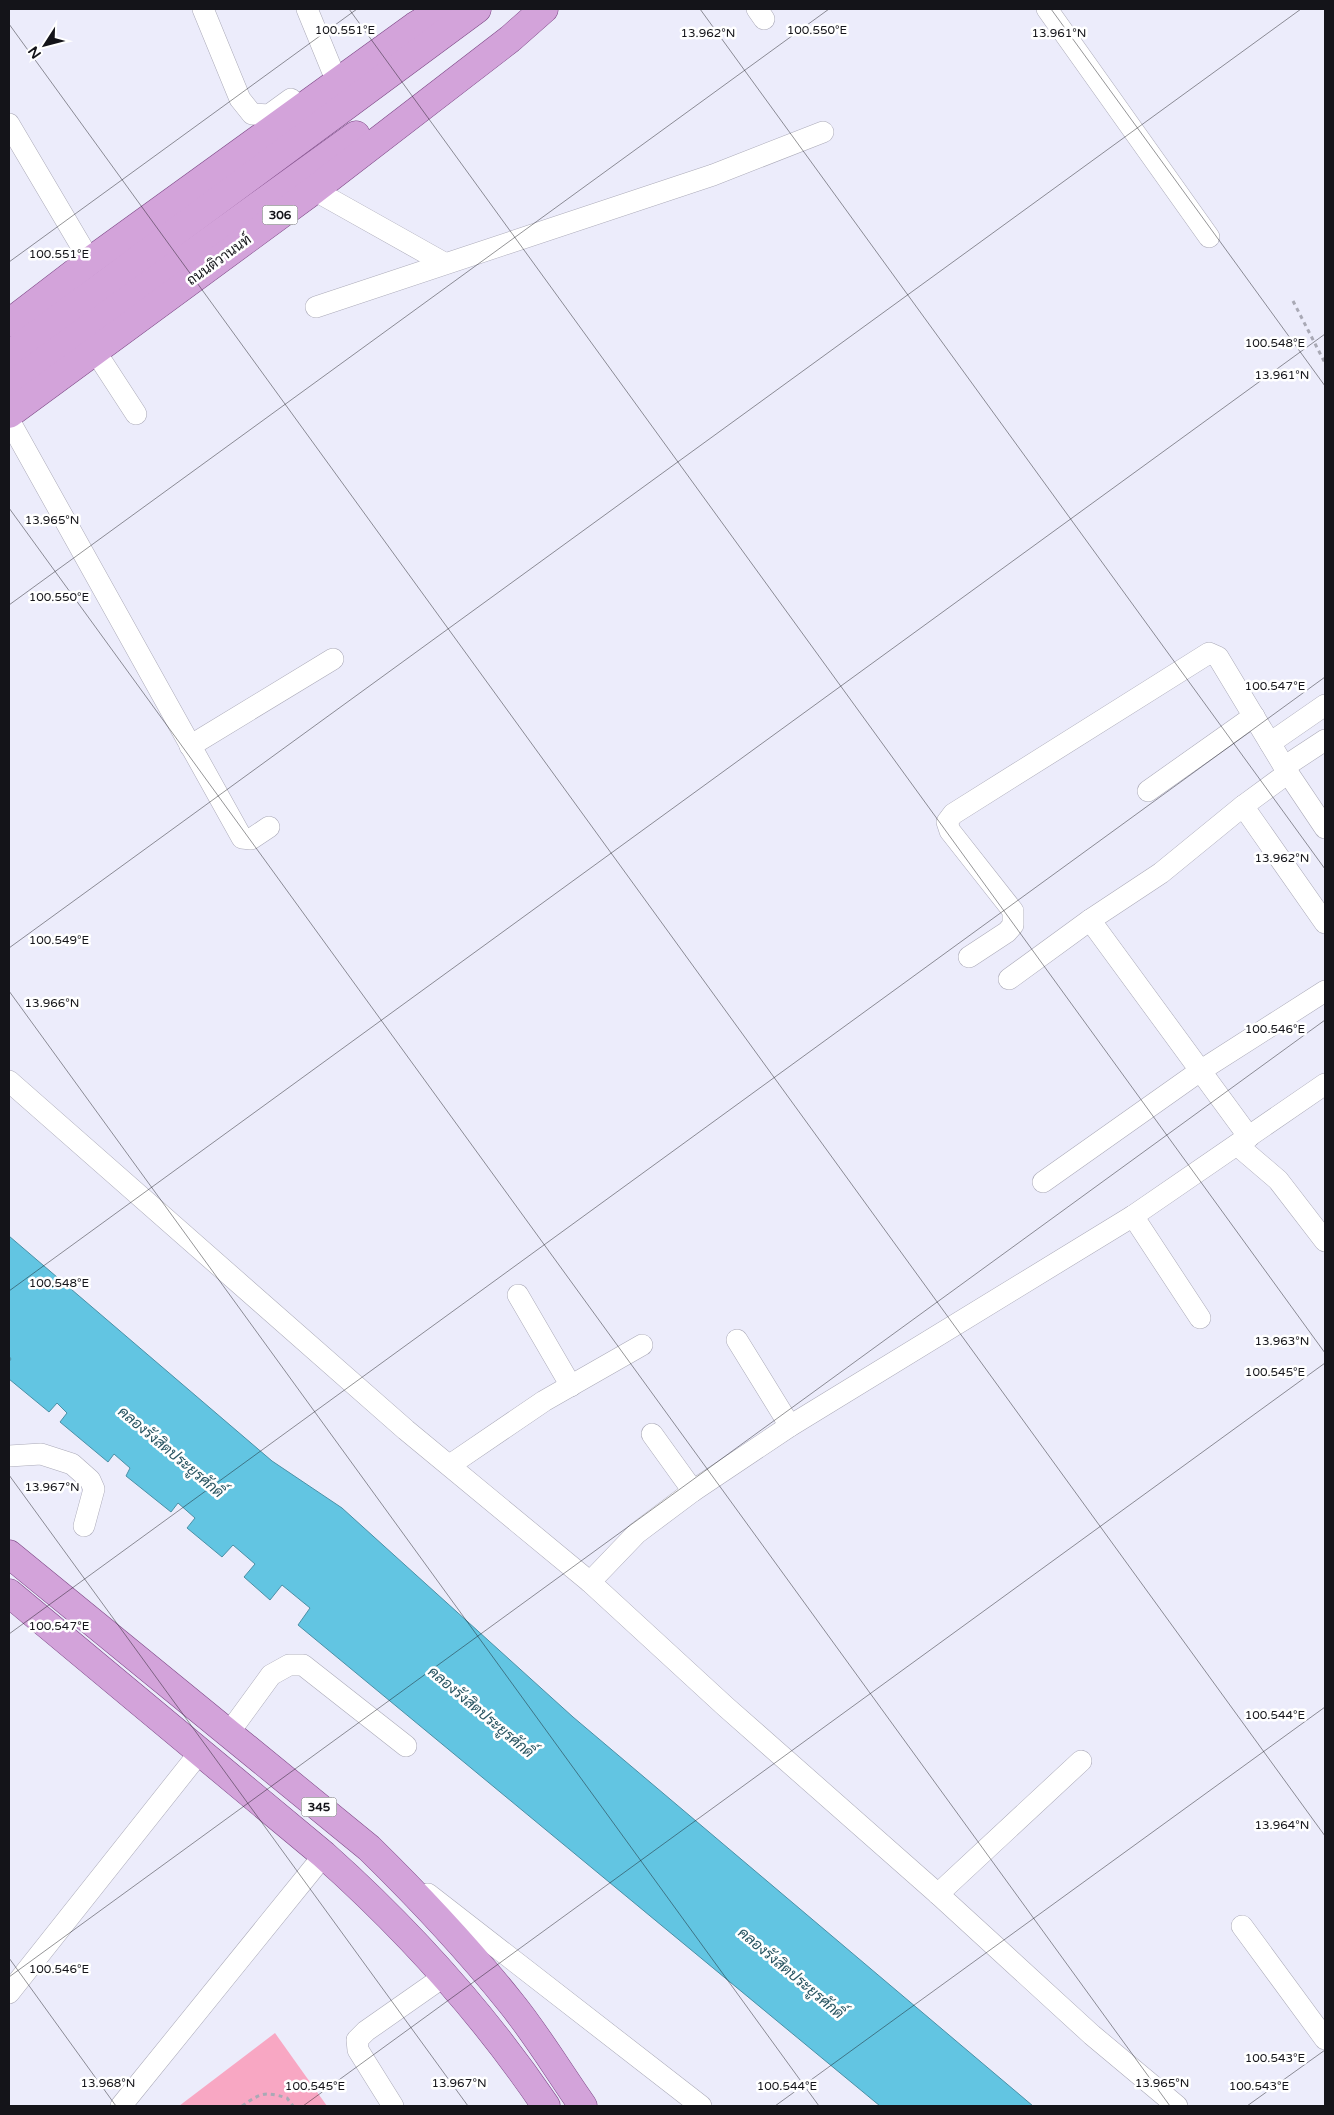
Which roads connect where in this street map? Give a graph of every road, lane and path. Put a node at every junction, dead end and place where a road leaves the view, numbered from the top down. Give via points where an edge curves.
1 (203, 9) edge
2 (307, 9) edge
3 (443, 9) edge
4 (477, 9) edge
5 (532, 9) edge
6 (544, 9) edge
7 (1047, 9) edge
8 (413, 10) edge
9 (332, 70) junction
10 (9, 124) edge
11 (823, 132) dead end
12 (314, 190) junction
13 (1209, 237) dead end
14 (167, 255) junction
15 (90, 261) junction
16 (444, 263) junction
17 (1292, 301) dead end
18 (316, 307) dead end
19 (9, 323) edge
20 (95, 351) junction
21 (9, 355) edge
22 (1325, 363) edge
23 (9, 386) edge
24 (9, 414) edge
25 (136, 414) dead end
26 (9, 420) edge
27 (333, 659) dead end
28 (1325, 705) edge
29 (1254, 716) junction
30 (1325, 740) edge
31 (1270, 744) junction
32 (190, 746) junction
33 (1286, 770) junction
34 (1148, 791) dead end
35 (1243, 806) junction
36 (269, 827) dead end
37 (1325, 828) edge
38 (1090, 920) junction
39 (1325, 923) edge
40 (969, 957) dead end
41 (1009, 979) dead end
42 (1325, 991) edge
43 (1200, 1072) junction
44 (9, 1081) edge
45 (1325, 1084) edge
46 (1243, 1141) junction
47 (1043, 1182) dead end
48 (1133, 1216) junction
49 (1325, 1241) edge
50 (518, 1295) dead end
51 (1200, 1318) dead end
52 (738, 1340) dead end
53 (642, 1345) dead end
54 (571, 1386) junction
55 (790, 1426) junction
56 (652, 1434) dead end
57 (9, 1456) edge
58 (450, 1465) junction
59 (693, 1491) junction
60 (84, 1526) dead end
61 (9, 1554) edge
62 (590, 1582) junction
63 (9, 1593) edge
64 (228, 1734) junction
65 (406, 1746) dead end
66 (200, 1752) junction
67 (1081, 1761) dead end
68 (369, 1848) junction
69 (324, 1855) junction
70 (938, 1894) junction
71 (1242, 1926) dead end
72 (446, 1975) junction
73 (9, 1993) edge
74 (1325, 2038) edge
75 (120, 2106) edge
76 (242, 2106) edge
77 (292, 2106) edge
78 (394, 2106) edge
79 (546, 2106) edge
80 (583, 2106) edge
81 (701, 2106) edge
82 (1177, 2106) edge

1 - 9 street via 240,99 252,114 269,115
2 - 9 street
3 - 15 main road
4 - 14 main road, ถนนติวานนท์ / 306
5 - 14 main road, ถนนติวานนท์ / 306
6 - 12 main road, ถนนติวานนท์ / 306 via 510,39
7 - 13 street
8 - 9 street
10 - 15 street
11 - 16 street via 704,178
12 - 16 street
12 - 20 main road, ถนนติวานนท์ / 306
14 - 21 main road, ถนนติวานนท์ / 306
14 - 23 main road, ถนนติวานนท์ / 306
15 - 19 main road
16 - 18 street
17 - 22 path
20 - 24 main road, ถนนติวานนท์ / 306
20 - 25 street
26 - 32 street
27 - 32 street
28 - 31 street
29 - 31 street
29 - 34 street
29 - 40 street via 1218,657 1209,654 953,814 947,822 950,831 1013,911 1013,925 1007,932
30 - 33 street
31 - 33 street
32 - 36 street via 242,838 251,839
33 - 35 street
33 - 37 street
35 - 38 street via 1161,873
35 - 39 street
38 - 41 street
38 - 43 street
42 - 43 street
43 - 46 street
43 - 47 street
44 - 58 street
45 - 46 street
46 - 48 street
46 - 49 street
48 - 51 street
48 - 55 street
50 - 54 street
52 - 55 street
53 - 54 street
54 - 58 street
55 - 59 street
56 - 59 street
57 - 60 street via 41,1454 72,1464 90,1480 94,1489
58 - 62 street
59 - 62 street via 637,1533
61 - 64 main road, 345
62 - 70 street
63 - 66 main road, 345
64 - 65 street via 271,1675 289,1666 303,1665
64 - 68 main road, 345
66 - 69 main road, 345
66 - 73 street
67 - 70 street
68 - 80 main road, 345 via 495,1983
68 - 81 street
69 - 72 main road, 345
69 - 75 street
70 - 82 street via 1092,2035
71 - 74 street
72 - 78 street via 357,2040 358,2050
72 - 79 main road, 345 via 494,2033
76 - 77 path via 260,2094 272,2093 287,2098

